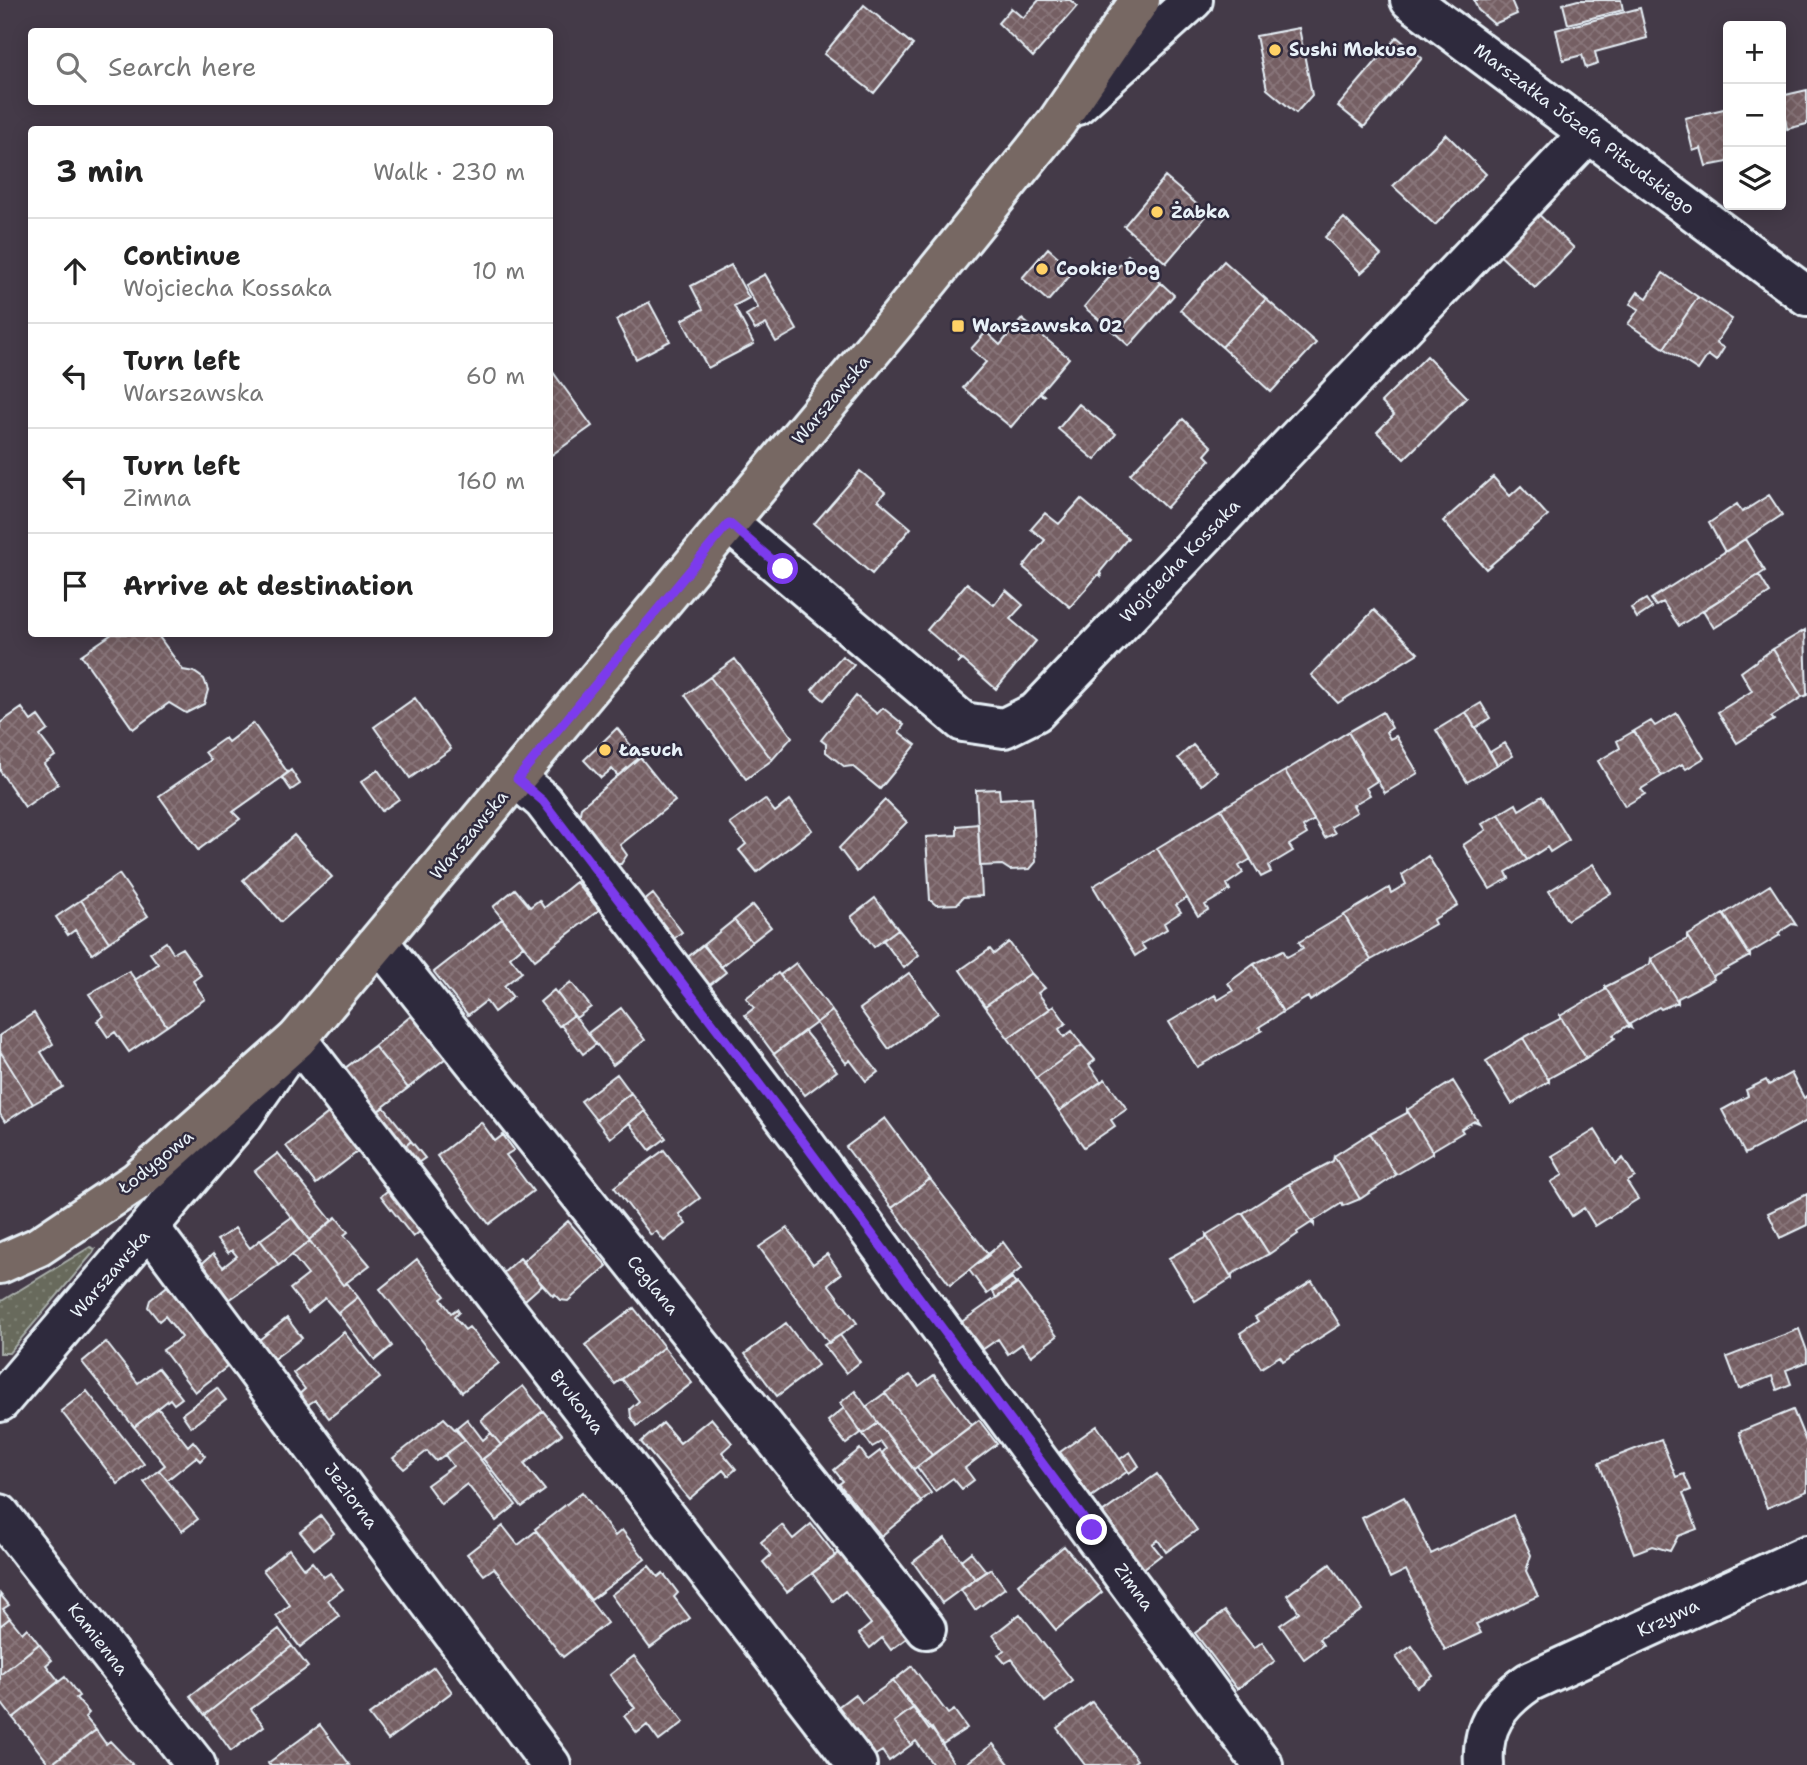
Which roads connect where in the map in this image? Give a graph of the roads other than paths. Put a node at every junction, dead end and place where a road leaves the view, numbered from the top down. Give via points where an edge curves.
1 (1140, 0) edge
2 (1193, 0) edge
3 (1413, 4) edge
4 (1057, 122) junction
5 (1589, 133) junction
6 (1807, 296) edge
7 (729, 523) junction
8 (517, 779) junction
9 (379, 942) junction
10 (297, 1039) junction
11 (150, 1227) junction
12 (0, 1264) edge
13 (0, 1402) edge
14 (0, 1514) edge
15 (1807, 1555) edge
16 (926, 1629) dead end
17 (196, 1765) edge
18 (551, 1765) edge
19 (857, 1765) edge
20 (1263, 1765) edge
21 (1484, 1765) edge

1 - 4 main road, Warszawska
2 - 4 street
3 - 5 street, Marszałka Józefa Piłsudskiego
4 - 7 main road, Warszawska
5 - 6 street, Marszałka Józefa Piłsudskiego
5 - 7 street, Wojciecha Kossaka via 1036,712 1004,729 963,722
7 - 8 main road, Warszawska
8 - 9 main road, Warszawska
8 - 20 street, Zimna via 543,801 802,1140
9 - 10 main road, Warszawska
9 - 16 street, Ceglana
10 - 11 street, Warszawska via 243,1116
10 - 12 main road, Łodygowa via 137,1181 38,1247
10 - 19 street, Brukowa
11 - 13 street, Warszawska
11 - 18 street, Jeziorna
14 - 17 street, Kamienna
15 - 21 street, Krzywa via 1529,1682 1511,1694 1486,1729

